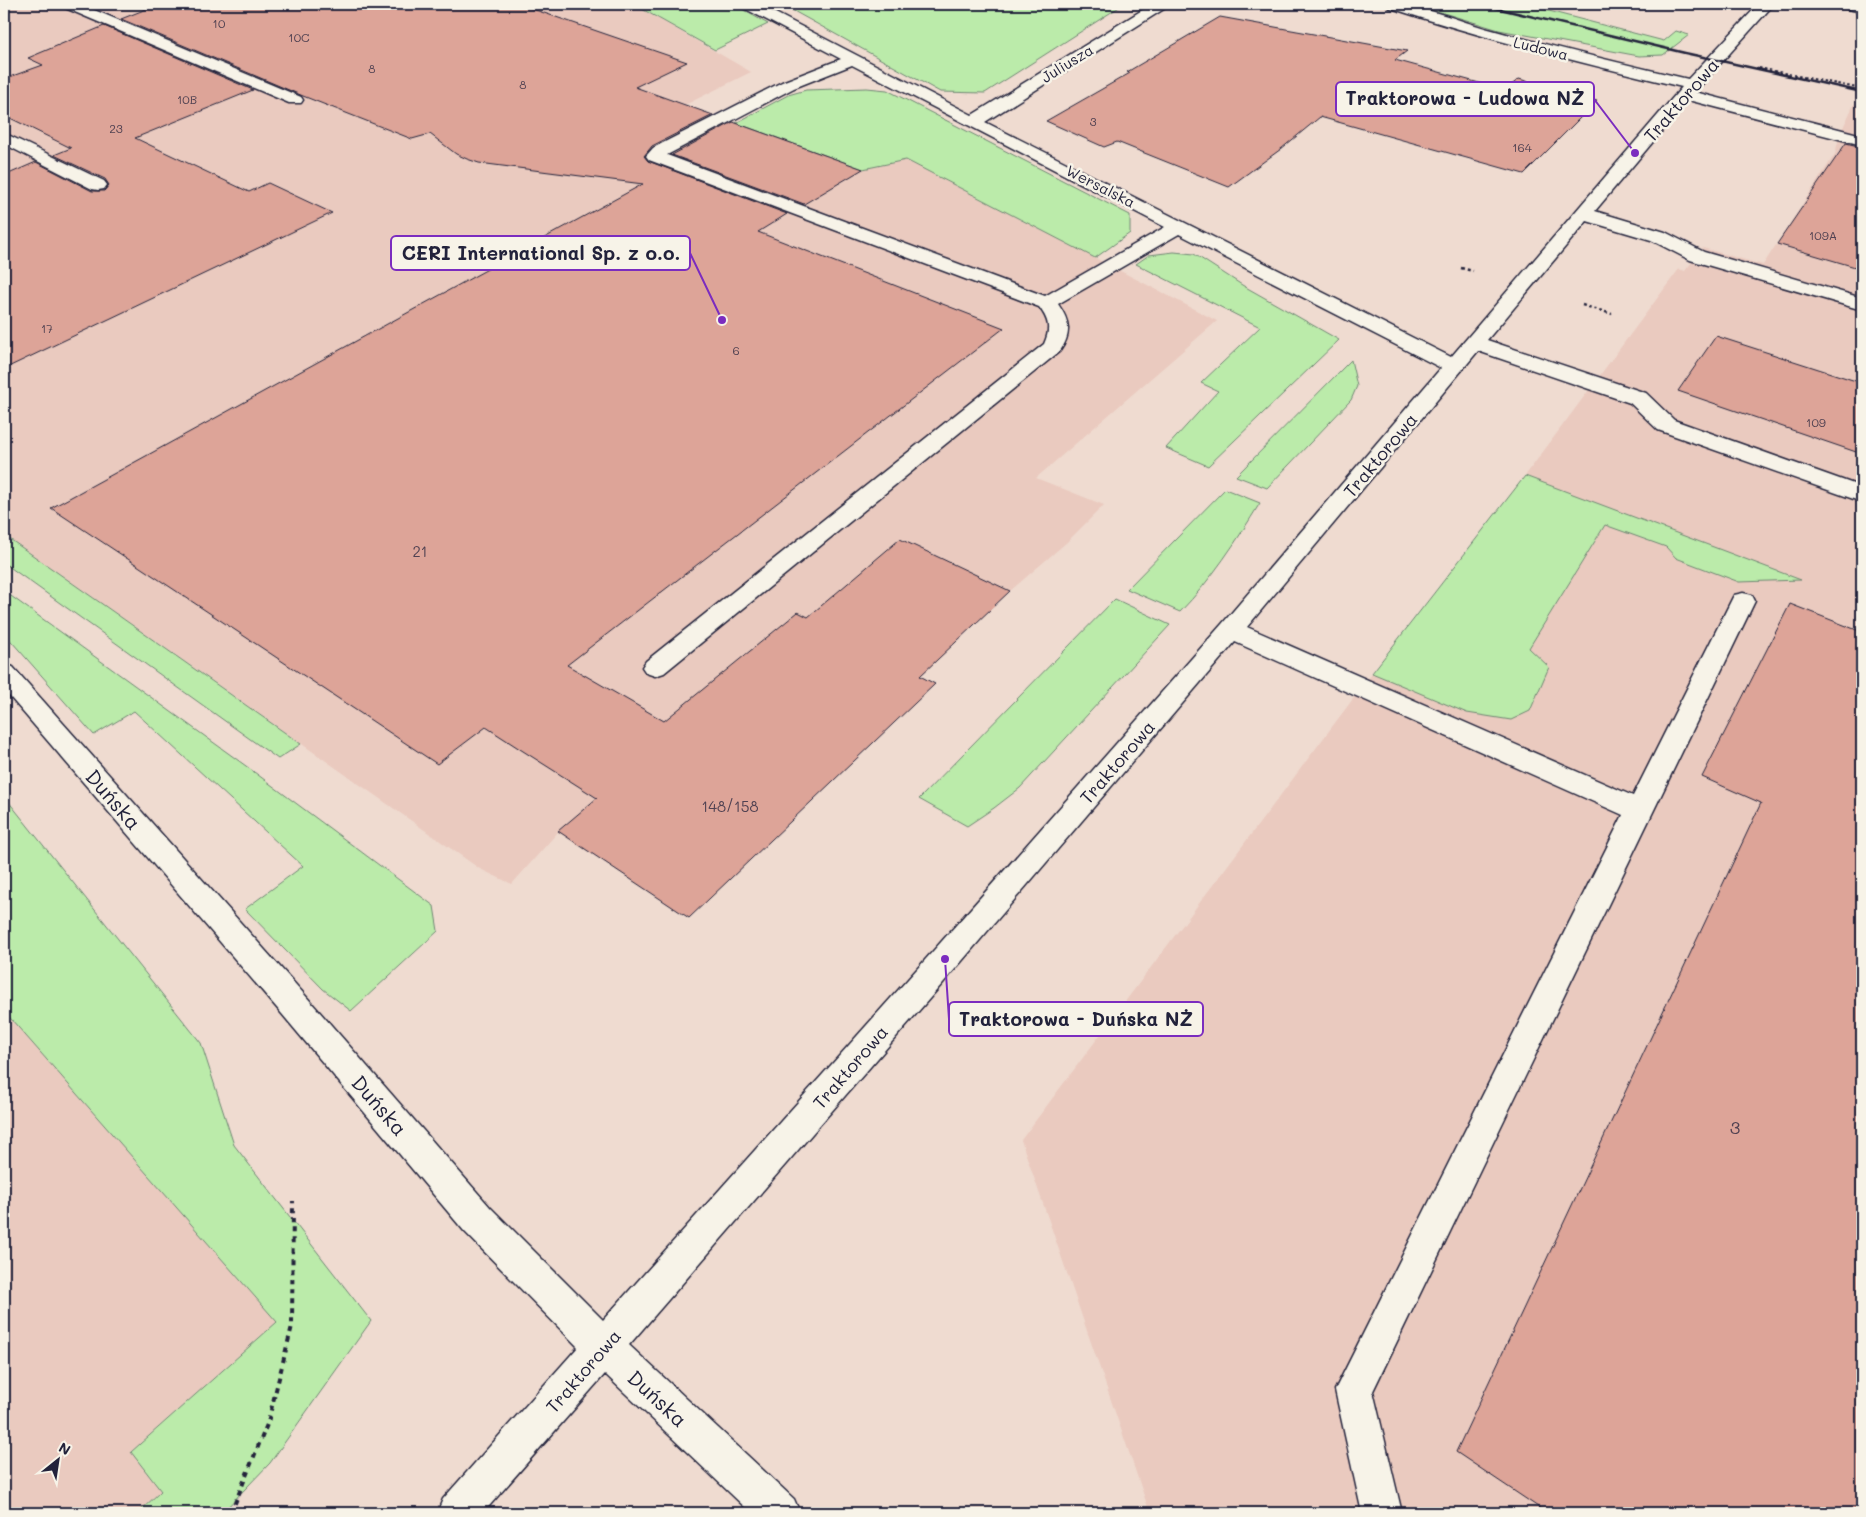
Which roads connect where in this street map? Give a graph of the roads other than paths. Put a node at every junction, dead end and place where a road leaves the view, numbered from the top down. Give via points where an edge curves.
1 (68, 4) edge
2 (747, 4) edge
3 (1162, 4) edge
4 (1393, 4) edge
5 (1767, 4) edge
6 (1844, 4) edge
7 (1862, 8) edge
8 (852, 60) junction
9 (1688, 89) junction
10 (295, 100) dead end
11 (973, 122) junction
12 (4, 138) edge
13 (1862, 140) edge
14 (98, 185) dead end
15 (1584, 214) junction
16 (1180, 226) junction
17 (1046, 303) junction
18 (1862, 304) edge
19 (1475, 343) junction
20 (1455, 367) junction
21 (1862, 495) edge
22 (1743, 601) dead end
23 (1231, 630) junction
24 (655, 666) dead end
25 (4, 674) edge
26 (1640, 811) junction
27 (604, 1347) junction
28 (457, 1513) edge
29 (780, 1513) edge
30 (1382, 1513) edge

1 - 10 street
2 - 8 street, Wersalska
3 - 11 street, Juliusza
4 - 9 street, Ludowa via 1453,24
5 - 9 street, Traktorowa
6 - 7 street
8 - 11 street, Wersalska
8 - 17 street via 788,85 655,156
9 - 13 street, Ludowa
9 - 15 street, Traktorowa
11 - 16 street, Wersalska
12 - 14 street
15 - 18 street via 1658,236 1697,256
15 - 19 street, Traktorowa
16 - 17 street
16 - 20 street, Wersalska
17 - 24 street via 1056,316 1060,332 1053,347
19 - 20 street, Traktorowa
19 - 21 street via 1638,398 1666,425
20 - 23 street, Traktorowa
22 - 26 street
23 - 26 street
23 - 27 street, Traktorowa
25 - 27 street, Duńska via 477,1219
26 - 30 street via 1354,1390
27 - 28 street, Traktorowa
27 - 29 street, Duńska

